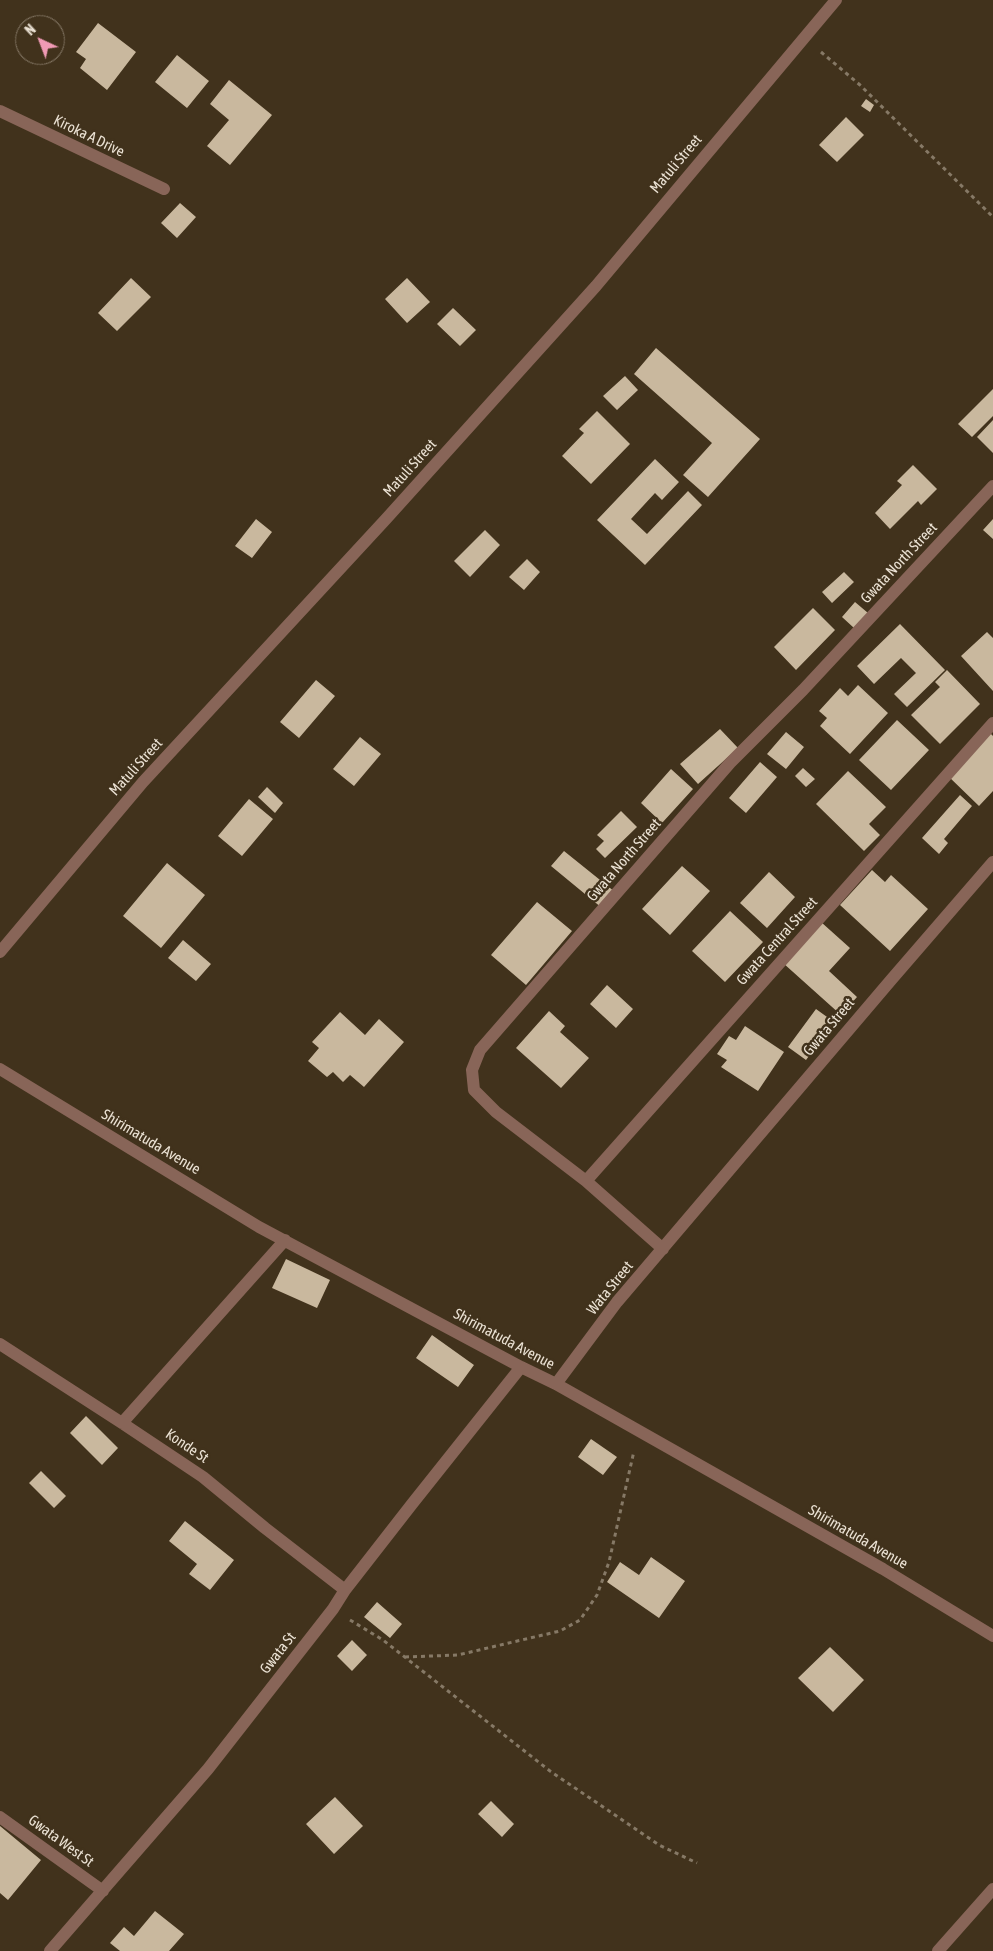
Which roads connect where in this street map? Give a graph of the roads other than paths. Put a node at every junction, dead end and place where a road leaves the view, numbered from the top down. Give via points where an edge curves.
1 (836, 0) edge
2 (0, 111) edge
3 (164, 190) dead end
4 (993, 486) edge
5 (993, 723) edge
6 (993, 862) edge
7 (0, 952) edge
8 (0, 1069) edge
9 (586, 1181) junction
10 (692, 1214) joint
11 (284, 1240) junction
12 (663, 1249) junction
13 (0, 1344) edge
14 (520, 1368) junction
15 (556, 1384) junction
16 (122, 1422) junction
17 (345, 1590) junction
18 (993, 1636) edge
19 (0, 1816) edge
20 (993, 1889) edge
21 (103, 1891) junction
22 (50, 1951) edge
23 (938, 1951) edge

1 - 7 street, Matuli Street via 596,286 143,782
2 - 3 street, Kiroka A Drive
4 - 9 street, Gwata North Street via 803,690 730,763 480,1050 472,1070 474,1090 496,1112
5 - 9 street, Gwata Central Street
6 - 10 street, Gwata Street
8 - 11 street, Shirimatuda Avenue
9 - 12 street, Gwata North Street
10 - 12 street, Wata Street
11 - 14 street, Shirimatuda Avenue
11 - 16 street
12 - 15 street, Wata Street via 617,1302
13 - 16 street, Konde St
14 - 15 street, Shirimatuda Avenue
14 - 17 street, Gwata St
15 - 18 street, Shirimatuda Avenue via 883,1569
16 - 17 street, Konde St via 204,1477
17 - 21 street, Gwata St via 208,1769
19 - 21 street, Gwata West St
20 - 23 street
21 - 22 street, Gwata St

